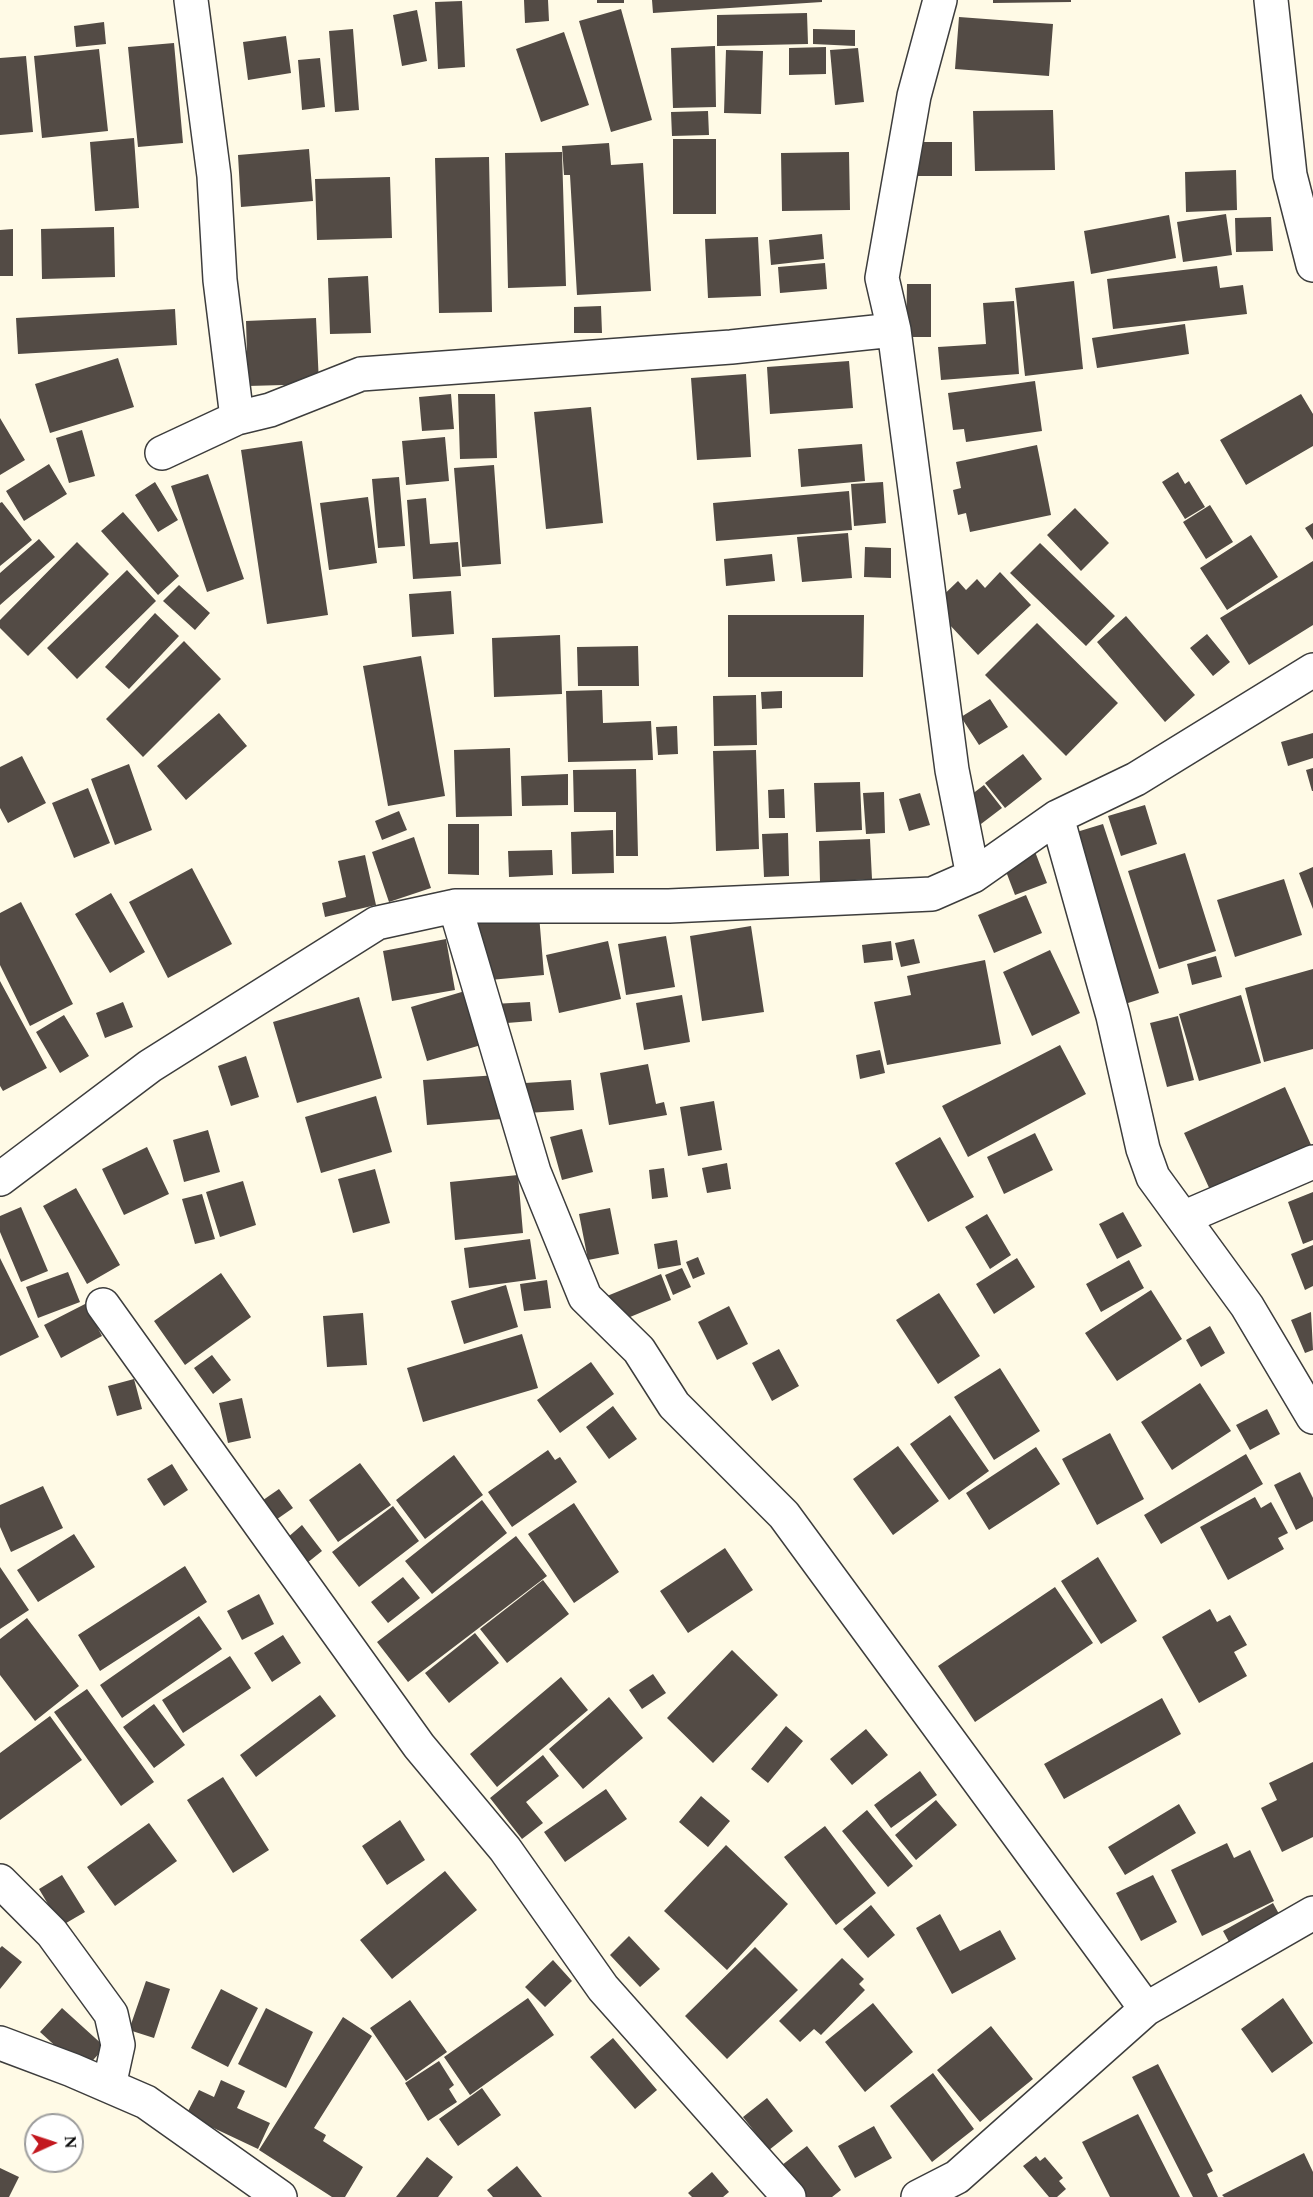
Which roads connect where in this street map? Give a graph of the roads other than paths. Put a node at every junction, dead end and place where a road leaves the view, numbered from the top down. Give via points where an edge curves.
1 (191, 0) edge
2 (940, 0) edge
3 (1271, 0) edge
4 (1313, 265) edge
5 (894, 330) junction
6 (237, 418) junction
7 (162, 453) dead end
8 (1313, 670) edge
9 (1057, 817) junction
10 (973, 876) junction
11 (455, 906) junction
12 (1313, 1162) edge
13 (0, 1179) edge
14 (1183, 1218) junction
15 (103, 1305) dead end
16 (1313, 1417) edge
17 (0, 1881) edge
18 (1313, 1914) edge
19 (1146, 2009) junction
20 (0, 2043) edge
21 (110, 2086) junction
22 (280, 2197) edge
23 (789, 2197) edge
24 (918, 2197) edge

1 - 6 street via 214,176 220,280
2 - 5 street via 914,96 882,278
3 - 4 street via 1290,175
5 - 6 street via 731,347 361,374 270,410
5 - 10 street via 952,770
6 - 7 street
8 - 9 street via 1136,779
9 - 10 street
9 - 14 street via 1113,1016 1143,1149 1153,1177
10 - 11 street via 932,894 669,906
11 - 13 street via 377,923 150,1066
11 - 19 street via 534,1172 585,1297 639,1350 675,1405 784,1515
12 - 14 street
14 - 16 street via 1247,1306
15 - 23 street via 419,1746 505,1849 603,1988
17 - 21 street via 52,1932 111,2014 118,2045
18 - 19 street
19 - 24 street via 957,2177
20 - 21 street
21 - 22 street via 146,2102

